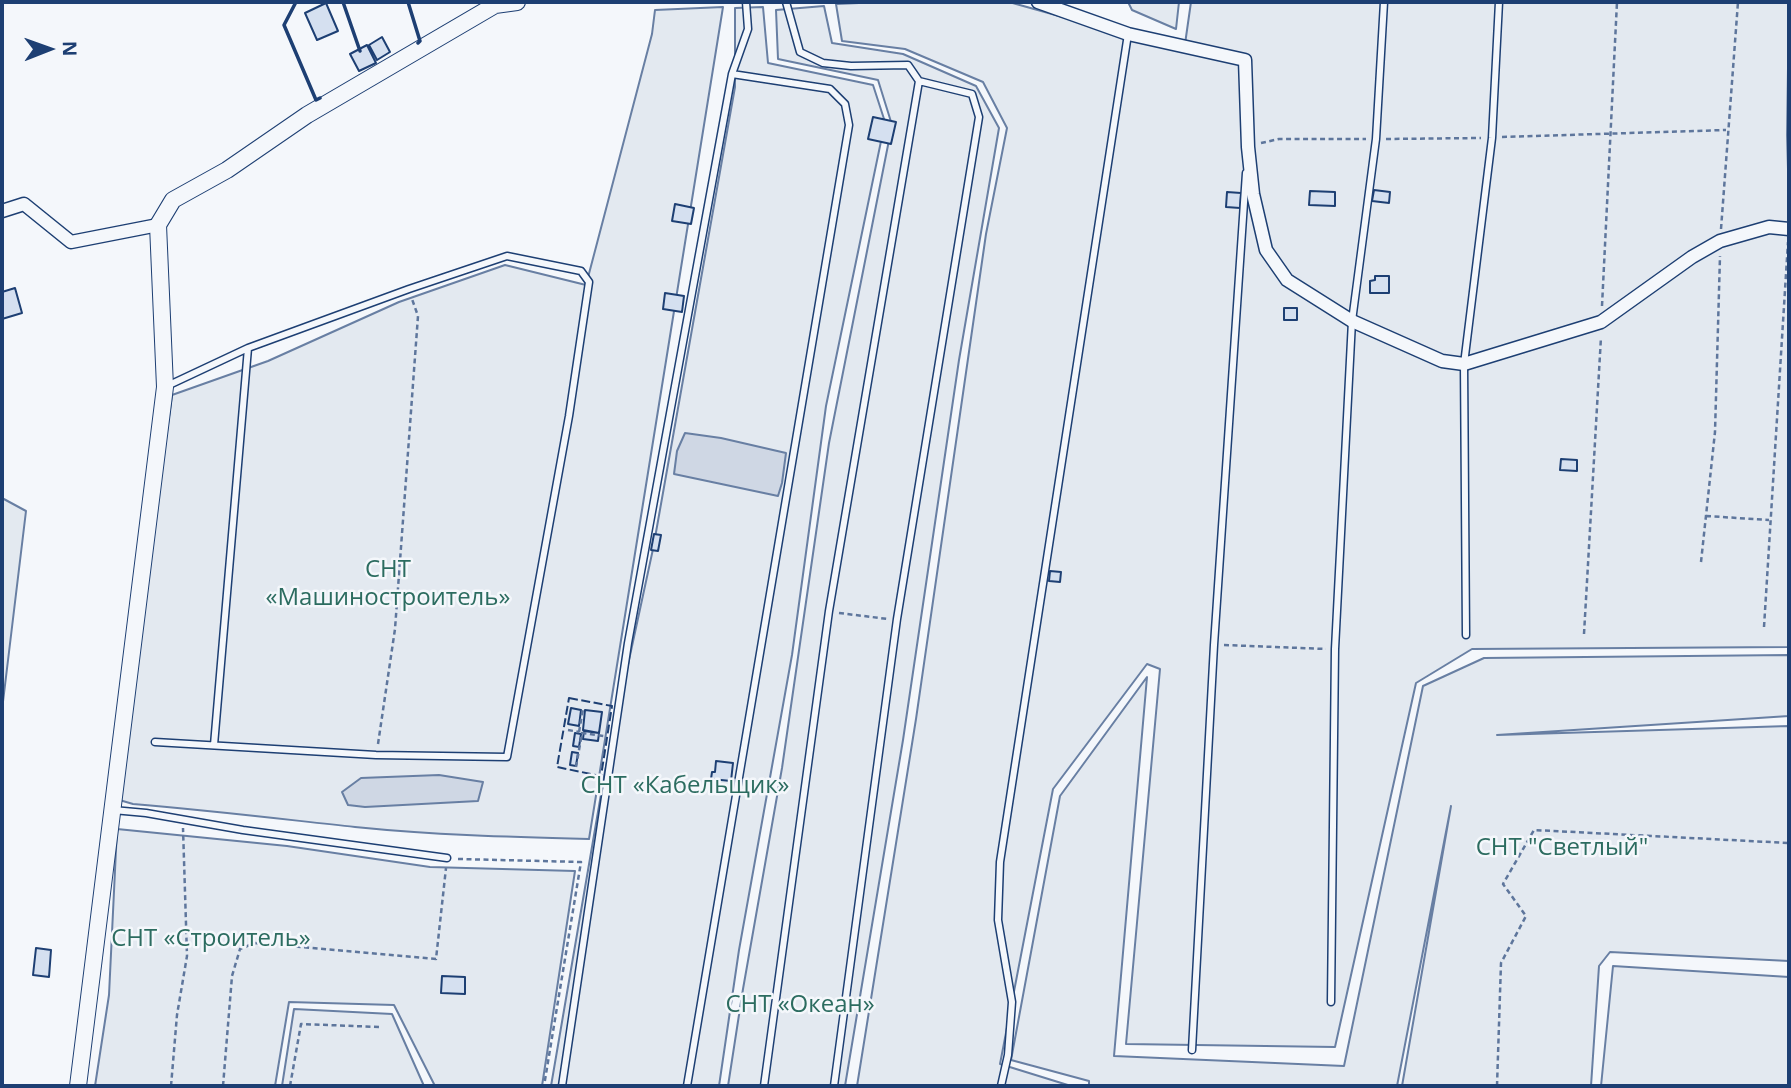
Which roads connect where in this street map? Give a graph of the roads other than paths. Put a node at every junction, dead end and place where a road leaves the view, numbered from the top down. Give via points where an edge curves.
1 (517, 2) edge
2 (746, 2) edge
3 (786, 2) edge
4 (1038, 2) edge
5 (1384, 2) edge
6 (1499, 2) edge
7 (494, 3) edge
8 (1128, 34) junction
9 (732, 74) junction
10 (919, 81) junction
11 (1248, 147) junction
12 (2, 211) edge
13 (158, 225) junction
14 (1789, 229) edge
15 (1352, 321) junction
16 (248, 348) junction
17 (1464, 364) junction
18 (165, 387) junction
19 (1466, 635) dead end
20 (155, 742) dead end
21 (214, 745) junction
22 (111, 810) junction
23 (447, 858) road end
24 (1331, 1002) dead end
25 (1192, 1050) dead end
26 (78, 1086) edge
27 (562, 1086) edge
28 (687, 1086) edge
29 (764, 1086) edge
30 (834, 1086) edge
31 (1000, 1086) edge

1 - 7 street
2 - 9 lane via 748,29
3 - 10 lane via 800,52 823,63 908,65
4 - 8 street
5 - 15 lane via 1376,139
6 - 17 lane via 1492,138
7 - 13 street via 173,200
8 - 11 street via 1245,60
8 - 31 lane via 1000,862 998,920 1012,1002 1008,1055
9 - 27 lane via 628,643
9 - 28 lane via 830,89 845,104 849,125
10 - 29 lane via 829,611
10 - 30 lane via 972,94 979,117 897,619
11 - 15 street via 1266,250 1287,280
11 - 25 lane
12 - 13 street via 24,204 72,242
13 - 18 street
14 - 17 street via 1769,227 1720,241 1601,322
15 - 17 street via 1442,361
15 - 24 lane via 1335,649
16 - 18 lane
16 - 21 lane
16 - 21 lane via 507,256 581,271 589,282 507,757
17 - 19 lane
18 - 22 street
20 - 21 lane
22 - 23 lane
22 - 26 street

